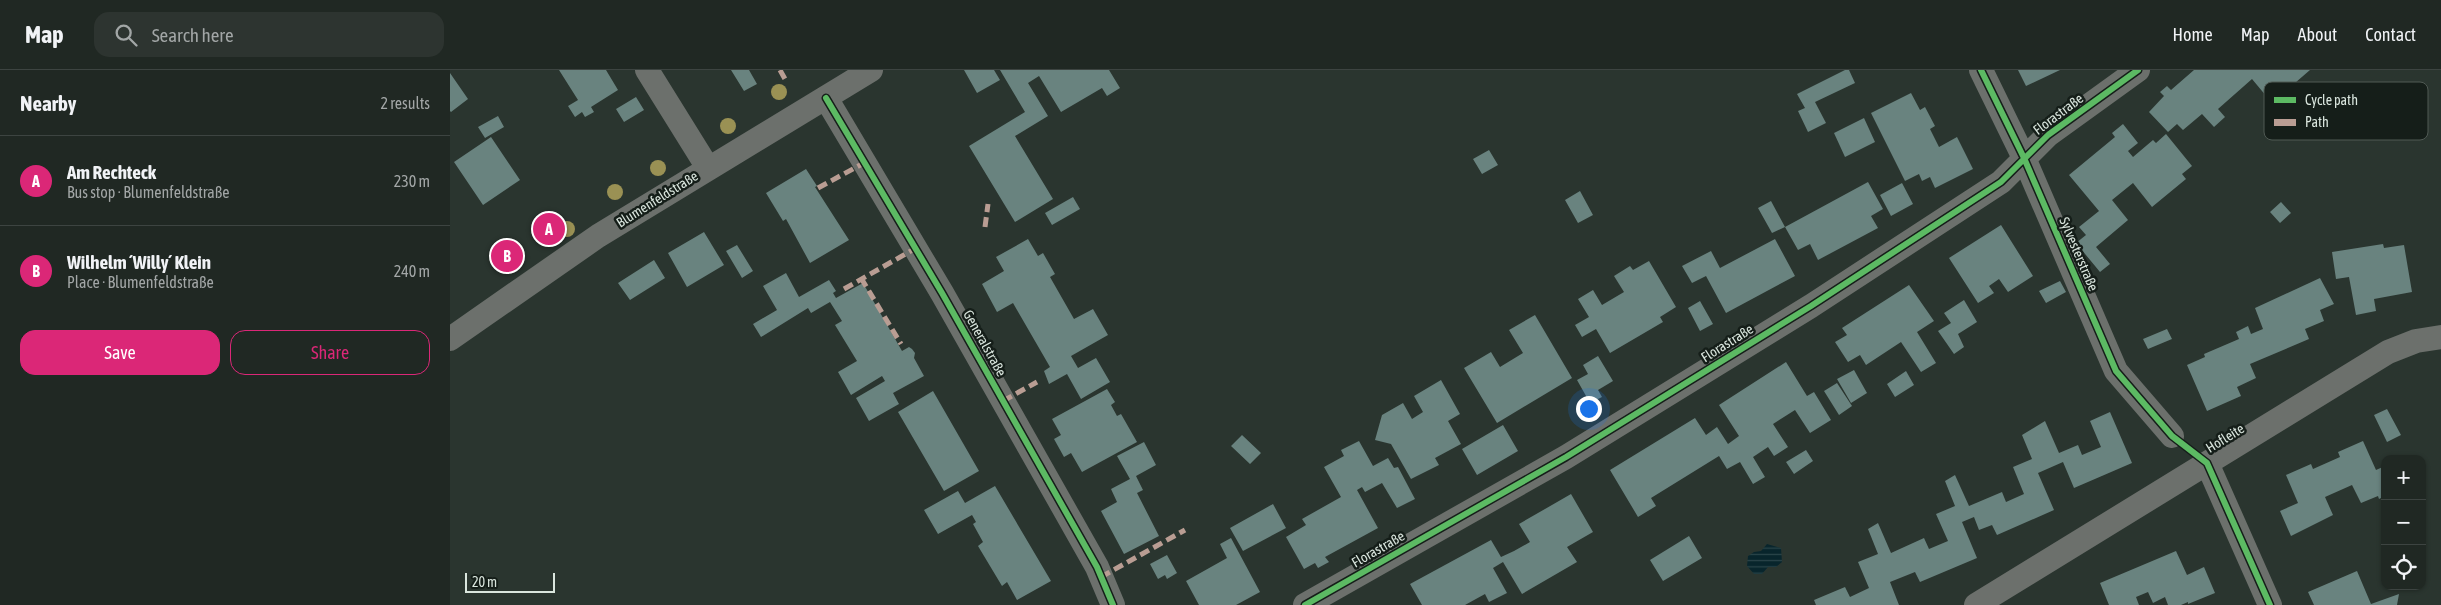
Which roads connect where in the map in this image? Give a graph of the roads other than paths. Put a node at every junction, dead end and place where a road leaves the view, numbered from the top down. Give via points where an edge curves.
1 (647, 70) edge
2 (871, 70) edge
3 (1981, 70) edge
4 (2138, 70) edge
5 (826, 98) junction
6 (2024, 158) junction
7 (708, 168) junction
8 (2441, 337) edge
9 (450, 339) edge
10 (2172, 436) dead end
11 (2207, 463) junction
12 (1113, 605) edge
13 (1305, 605) edge
14 (1976, 605) edge
15 (2270, 605) edge

1 - 7 street
2 - 5 street, Blumenfeldstraße
3 - 6 street, Sylvesterstraße
4 - 6 street, Florastraße via 2048,135
5 - 7 street, Blumenfeldstraße
5 - 12 street, Generalstraße via 968,338 1097,567
6 - 10 street, Sylvesterstraße via 2116,371
6 - 13 street, Florastraße via 2001,182 1802,312 1566,457
7 - 9 street, Blumenfeldstraße via 598,236
8 - 11 street, Hofleite via 2416,341 2388,352
11 - 14 street, Hofleite
11 - 15 street

